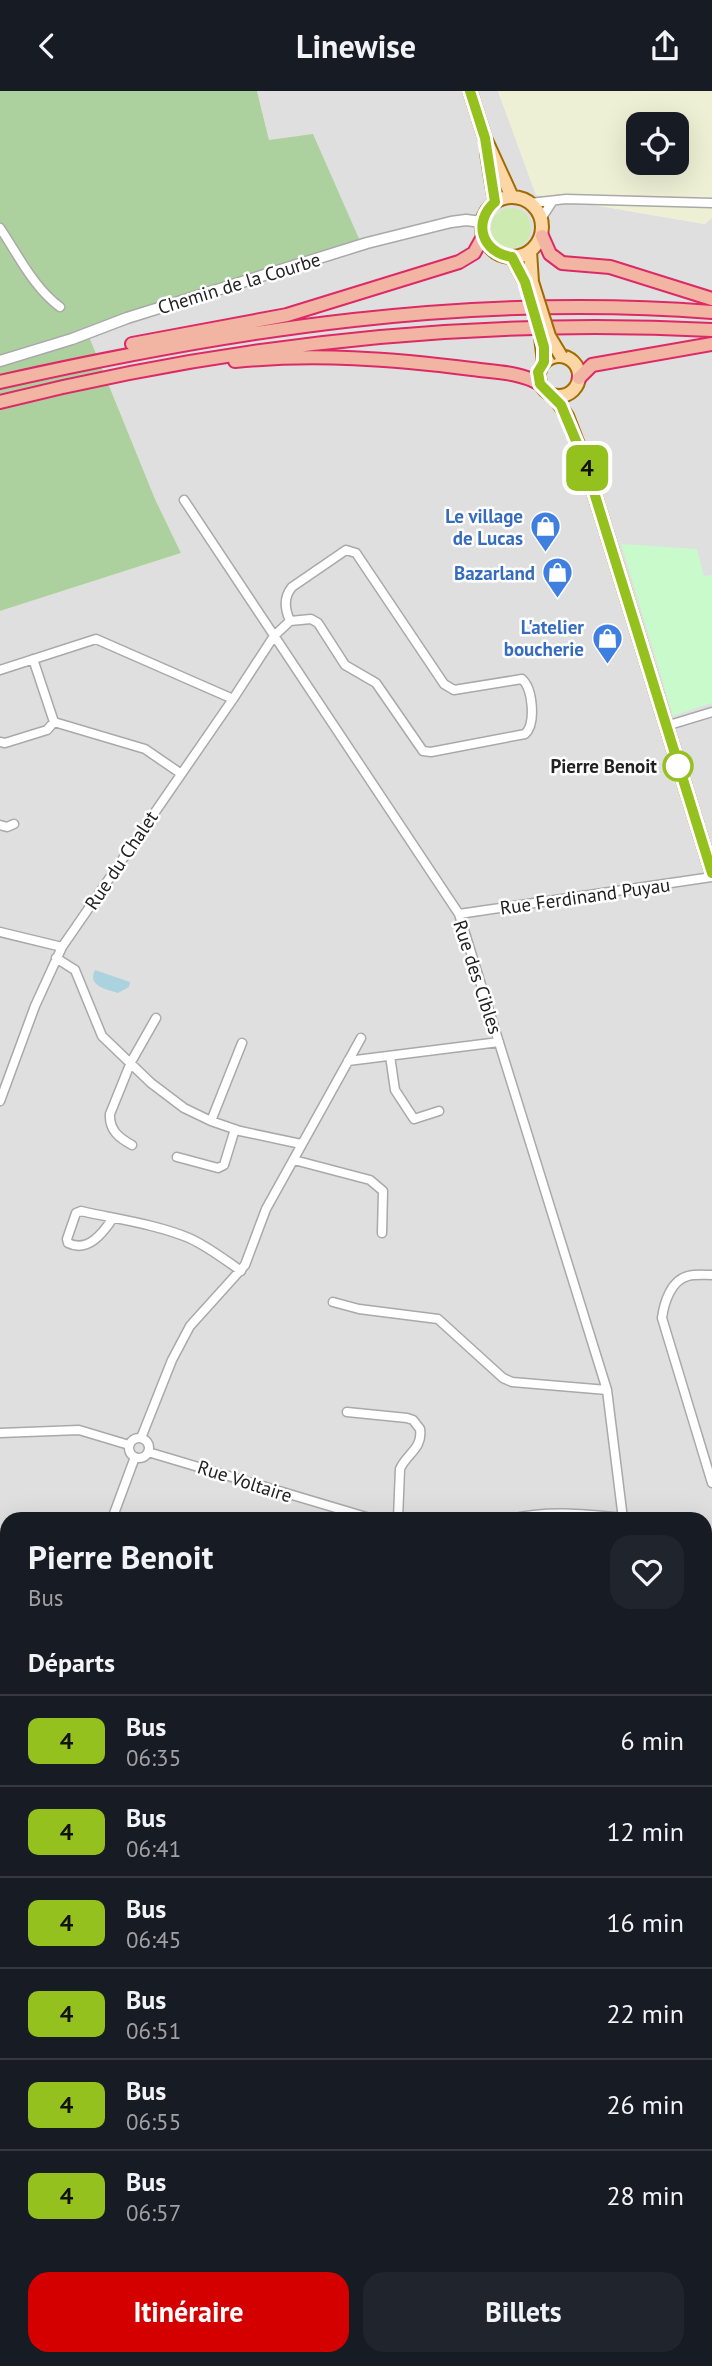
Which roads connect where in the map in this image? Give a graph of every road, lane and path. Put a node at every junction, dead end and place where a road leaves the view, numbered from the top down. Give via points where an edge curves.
1 (470, 91) edge
2 (485, 138) junction
3 (512, 197) junction
4 (495, 202) junction
5 (552, 202) junction
6 (712, 202) edge
7 (530, 203) junction
8 (541, 219) junction
9 (482, 222) junction
10 (0, 228) edge
11 (542, 236) junction
12 (483, 237) junction
13 (530, 251) junction
14 (512, 257) junction
15 (528, 282) junction
16 (712, 299) edge
17 (61, 307) dead end
18 (712, 312) edge
19 (712, 330) edge
20 (712, 345) edge
21 (561, 356) junction
22 (0, 361) edge
23 (544, 362) junction
24 (579, 378) junction
25 (0, 382) edge
26 (72, 384) junction
27 (540, 384) junction
28 (572, 391) junction
29 (554, 396) junction
30 (0, 402) edge
31 (584, 460) junction
32 (184, 500) dead end
33 (290, 621) junction
34 (274, 636) junction
35 (33, 659) junction
36 (0, 670) edge
37 (233, 699) junction
38 (712, 712) edge
39 (54, 722) junction
40 (666, 726) junction
41 (0, 742) edge
42 (180, 773) junction
43 (14, 824) dead end
44 (0, 825) edge
45 (712, 875) edge
46 (459, 914) junction
47 (0, 932) edge
48 (62, 947) junction
49 (56, 958) junction
50 (156, 1018) dead end
51 (361, 1038) dead end
52 (499, 1042) junction
53 (242, 1043) dead end
54 (390, 1056) junction
55 (348, 1061) junction
56 (131, 1062) junction
57 (0, 1101) edge
58 (439, 1111) dead end
59 (212, 1121) junction
60 (235, 1129) junction
61 (302, 1144) junction
62 (132, 1145) dead end
63 (177, 1157) dead end
64 (294, 1160) junction
65 (113, 1218) junction
66 (382, 1233) dead end
67 (240, 1271) junction
68 (712, 1275) edge
69 (333, 1303) dead end
70 (607, 1390) junction
71 (347, 1412) dead end
72 (0, 1433) edge
73 (141, 1438) junction
74 (129, 1445) junction
75 (148, 1452) junction
76 (135, 1457) junction
77 (712, 1483) edge
78 (115, 1512) edge
79 (331, 1512) edge
80 (398, 1512) edge
81 (622, 1512) edge

1 - 2 main road
2 - 3 main road
2 - 4 main road
3 - 4 main road
3 - 7 main road
4 - 9 main road
5 - 6 street
5 - 7 street
5 - 8 street
7 - 8 main road
8 - 11 main road
9 - 12 main road
9 - 22 street, Chemin de la Courbe via 451,222 367,243
10 - 17 street via 32,277
11 - 13 main road
11 - 16 highway via 550,254 562,263 610,267
12 - 14 main road via 494,252
12 - 25 highway via 474,253 459,262 287,315 112,349
13 - 14 main road
13 - 15 main road
14 - 15 main road
15 - 21 main road, bridge
15 - 23 main road
18 - 25 highway via 537,308 414,314 251,332
19 - 26 highway via 542,327 416,332 257,350
20 - 24 highway via 592,365
21 - 23 main road
21 - 24 main road via 576,366
23 - 27 main road via 538,372
24 - 28 main road
26 - 27 highway via 229,362 323,356 449,366 528,378
26 - 30 highway
27 - 29 main road
28 - 29 main road
28 - 31 main road
29 - 31 main road
31 - 40 main road
32 - 34 street, Rue des Cibles
33 - 33 street via 286,594 292,587 351,550 444,684 454,690 522,679 532,725 525,734 424,751 376,683 345,665 318,623
33 - 34 street, Rue du Chalet
34 - 37 street, Rue du Chalet
34 - 46 street, Rue des Cibles
35 - 36 street
35 - 37 street via 96,639
35 - 39 street
37 - 42 street, Rue du Chalet
38 - 40 street
39 - 41 street via 47,730
39 - 42 street via 145,749
40 - 45 main road
42 - 48 street, Rue du Chalet
43 - 44 street
45 - 46 street, Rue Ferdinand Puyau
46 - 52 street, Rue des Cibles
47 - 48 street
48 - 49 street, Rue du Chalet
49 - 56 street via 75,970 102,1036
49 - 57 street, Rue du Chalet
50 - 56 street
51 - 55 street
52 - 54 street
52 - 70 street, Rue des Cibles
53 - 59 street
54 - 55 street
54 - 58 street via 395,1090 414,1119
55 - 61 street
56 - 59 street via 184,1108
56 - 62 street via 110,1121 117,1136
59 - 60 street
60 - 61 street
60 - 63 street via 224,1165 218,1168
61 - 64 street
64 - 66 street via 378,1185 383,1191
64 - 67 street via 266,1209
65 - 65 street via 101,1236 87,1245 68,1243 76,1213
65 - 67 street via 188,1238
67 - 73 street via 190,1326
68 - 77 street via 685,1276 665,1300 662,1318
69 - 70 street via 438,1319 512,1382
70 - 81 street, Rue des Cibles
71 - 80 street via 407,1418 420,1429 419,1445 400,1469
72 - 74 street via 79,1430
73 - 74 street
73 - 75 street via 148,1444
74 - 76 street
75 - 76 street
75 - 79 street, Rue Voltaire
76 - 78 street

